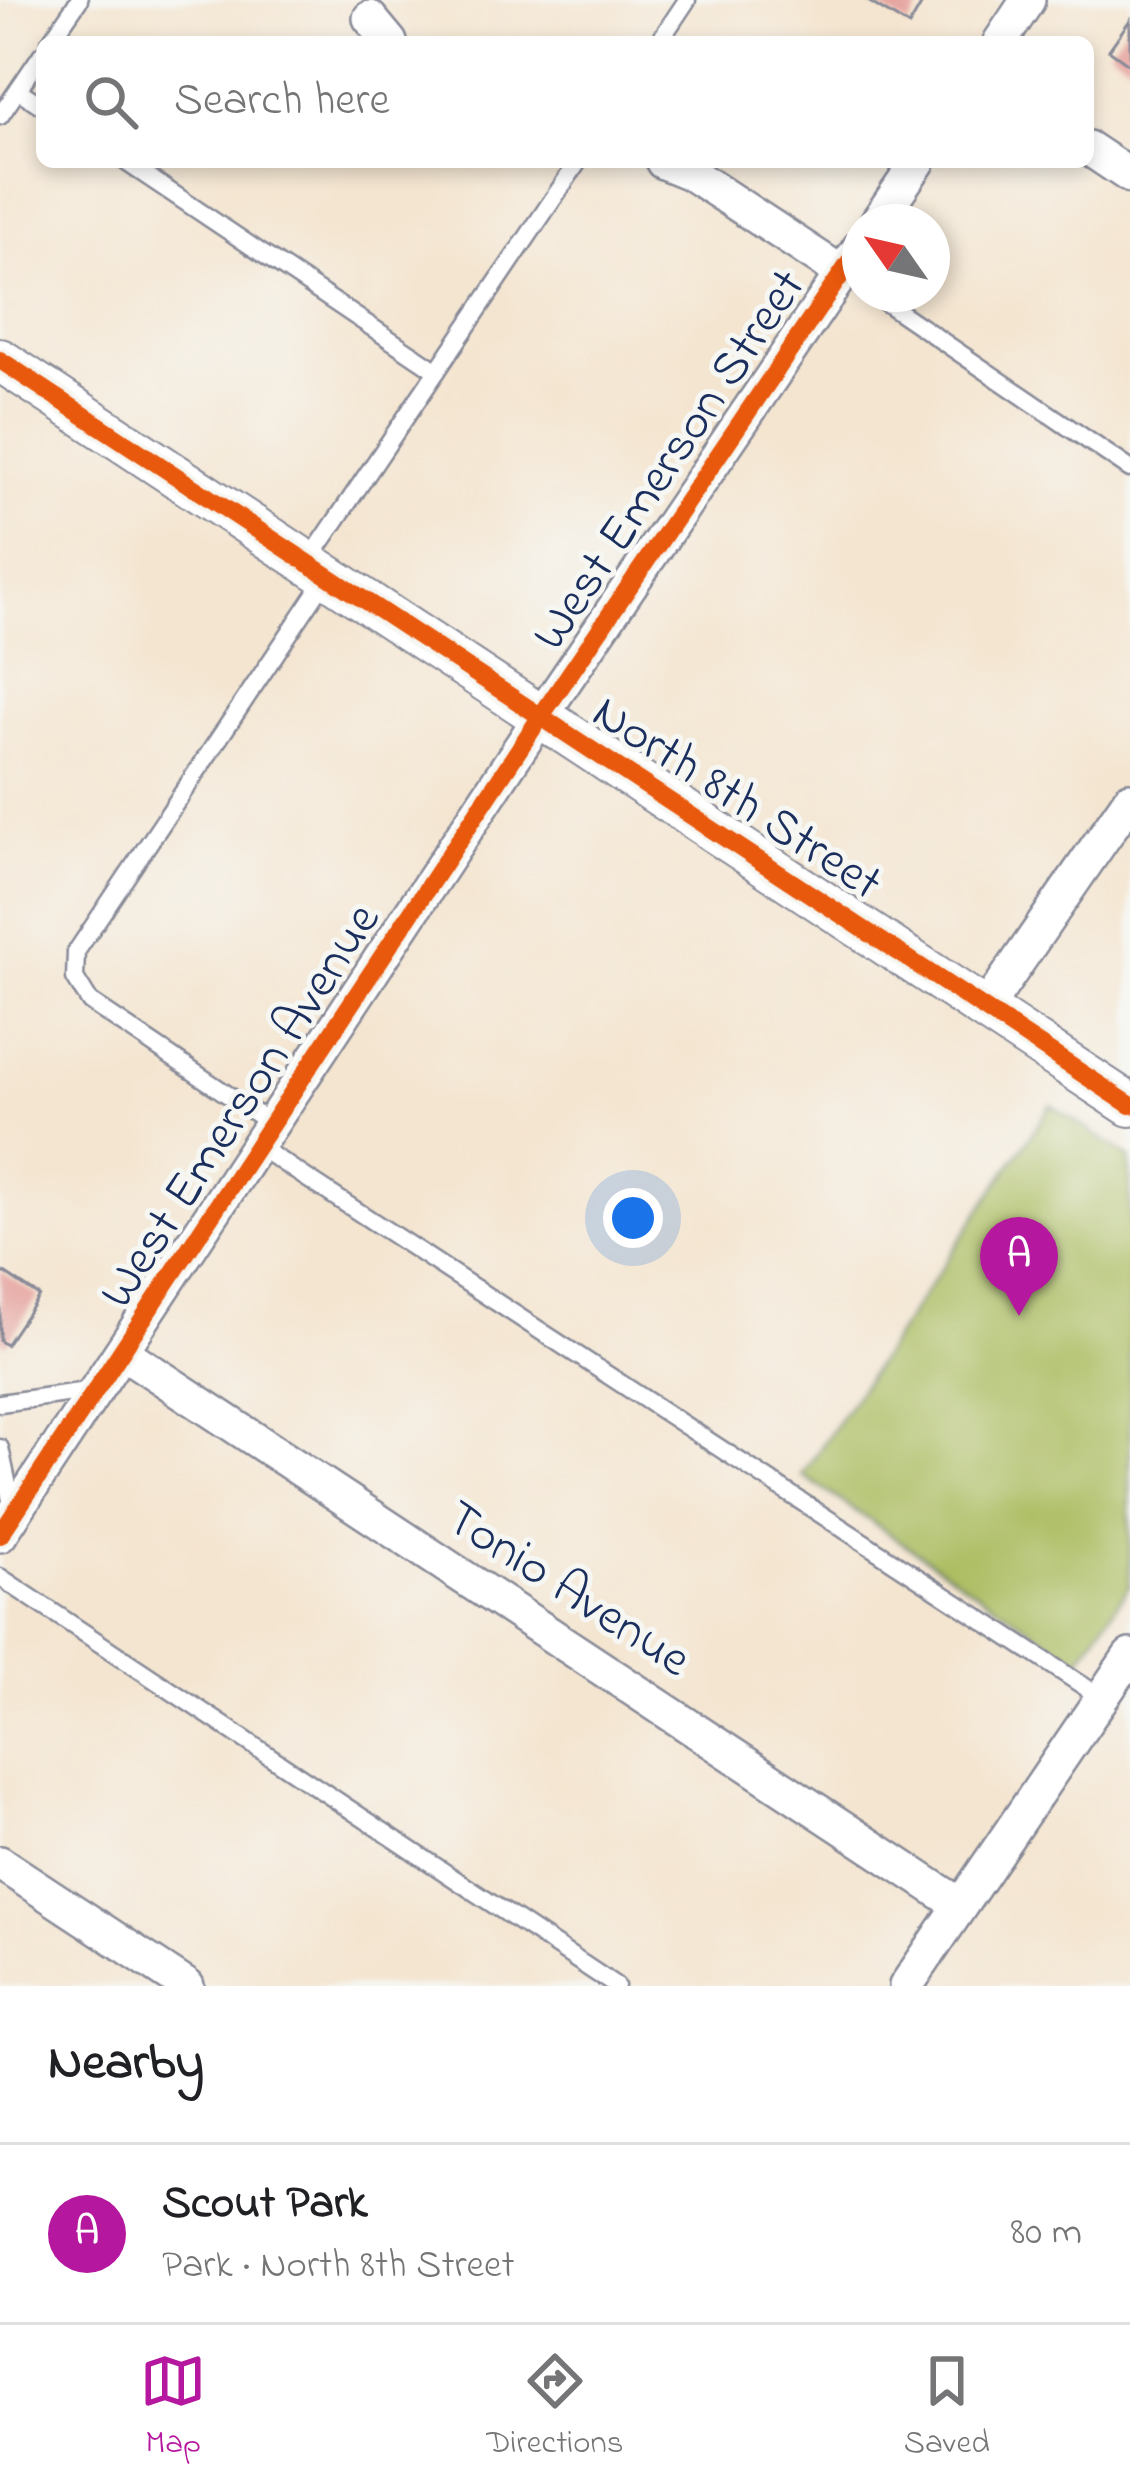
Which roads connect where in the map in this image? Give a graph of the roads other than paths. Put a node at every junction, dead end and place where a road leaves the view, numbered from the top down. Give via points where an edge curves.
1 (79, 0) edge
2 (687, 0) edge
3 (1028, 0) edge
4 (54, 36) edge
5 (663, 36) edge
6 (1004, 36) edge
7 (36, 64) edge
8 (18, 90) junction
9 (36, 102) edge
10 (0, 116) edge
11 (1094, 152) edge
12 (134, 168) edge
13 (574, 168) edge
14 (679, 168) edge
15 (914, 168) edge
16 (1130, 176) edge
17 (889, 204) edge
18 (842, 261) edge
19 (842, 285) edge
20 (899, 312) edge
21 (0, 360) edge
22 (437, 371) junction
23 (1130, 469) edge
24 (318, 569) junction
25 (541, 716) junction
26 (1130, 799) edge
27 (986, 1008) junction
28 (1130, 1105) edge
29 (266, 1136) junction
30 (124, 1353) junction
31 (100, 1389) junction
32 (0, 1402) edge
33 (0, 1448) edge
34 (7, 1525) edge
35 (0, 1577) edge
36 (1130, 1656) edge
37 (1102, 1698) junction
38 (0, 1863) edge
39 (960, 1904) junction
40 (187, 1986) edge
41 (616, 1986) edge
42 (906, 1986) edge

1 - 4 lane
2 - 5 lane
3 - 6 street
7 - 8 lane
8 - 9 lane
8 - 10 lane
11 - 16 street
12 - 22 lane
13 - 22 lane
14 - 18 street
15 - 17 street
19 - 25 street, West Emerson Street
20 - 23 lane
21 - 24 street, North 8th Street
22 - 24 lane
24 - 25 street, North 8th Street
24 - 29 lane via 76,952 76,978 91,1002
25 - 27 street, North 8th Street
25 - 29 street, West Emerson Avenue
26 - 27 street
27 - 28 street, North 8th Street
29 - 30 street, West Emerson Avenue
29 - 37 lane
30 - 31 street, West Emerson Avenue
30 - 39 street, Tonio Avenue
31 - 32 lane
31 - 34 street, West Emerson Avenue
33 - 34 lane
35 - 41 lane
36 - 37 street
37 - 39 street
38 - 40 street
39 - 42 street

